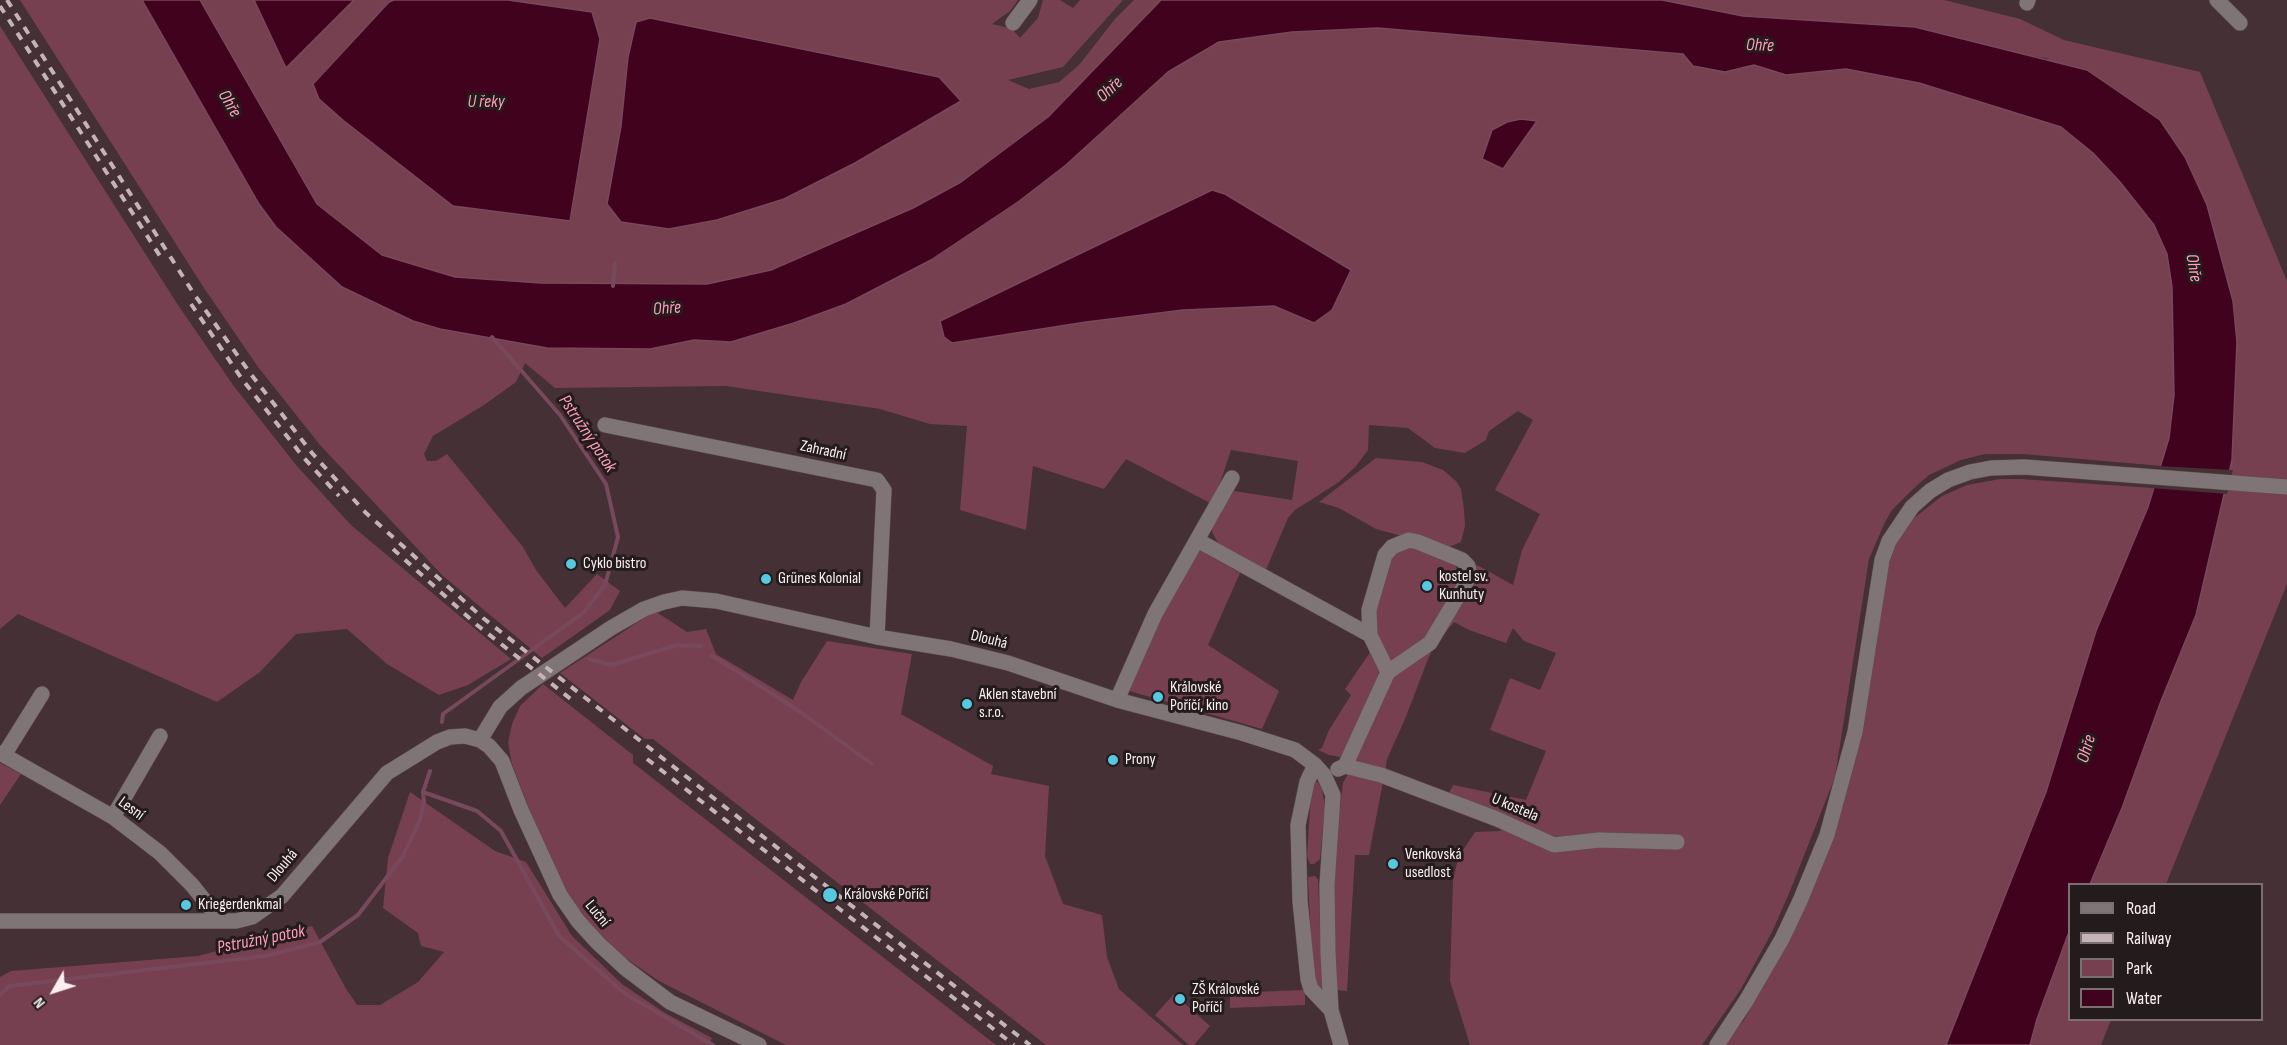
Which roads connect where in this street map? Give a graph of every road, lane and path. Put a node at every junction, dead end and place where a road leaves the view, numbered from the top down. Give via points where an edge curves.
1 (1030, 0) edge
2 (2217, 0) edge
3 (2240, 22) dead end
4 (1013, 23) dead end
5 (605, 425) dead end
6 (1232, 478) dead end
7 (2287, 487) edge
8 (1197, 540) junction
9 (1370, 635) junction
10 (878, 637) junction
11 (1388, 672) junction
12 (42, 694) dead end
13 (1117, 700) junction
14 (160, 736) dead end
15 (480, 740) junction
16 (2, 754) edge
17 (1345, 766) junction
18 (1319, 770) junction
19 (113, 817) junction
20 (1677, 842) dead end
21 (0, 921) edge
22 (221, 921) junction
23 (1331, 1010) junction
24 (759, 1045) edge
25 (1341, 1045) edge
26 (1716, 1045) edge

1 - 4 street
2 - 3 street
5 - 10 street, Zahradní via 876,480 884,490
6 - 8 street
7 - 26 street via 2024,467 1991,468 1948,480 1912,507 1889,541 1882,560 1855,732 1827,835 1776,949
8 - 9 street
8 - 13 street via 1155,614
9 - 11 street
9 - 11 street via 1369,610 1385,555 1392,547 1409,540 1418,542 1468,566 1470,576 1430,642
10 - 13 street, Dlouhá via 1008,663
10 - 15 street, Dlouhá via 716,602 682,598 664,602 644,609 574,651 521,688 493,716
11 - 17 street
12 - 16 street
13 - 18 street, Dlouhá via 1295,750
14 - 19 street
15 - 22 street, Dlouhá via 465,736 443,739 387,773 282,896 252,917
15 - 24 street, Luční via 502,760 560,895 598,943 670,1002
16 - 19 street, Lesní
17 - 18 street
17 - 20 street, U kostela via 1381,775 1554,845 1599,840
18 - 23 street via 1331,787 1334,802 1327,885
18 - 23 street via 1307,782 1298,825 1300,901 1308,979 1311,989
19 - 22 street, Lesní via 160,853
21 - 22 street, Dlouhá
23 - 25 street

